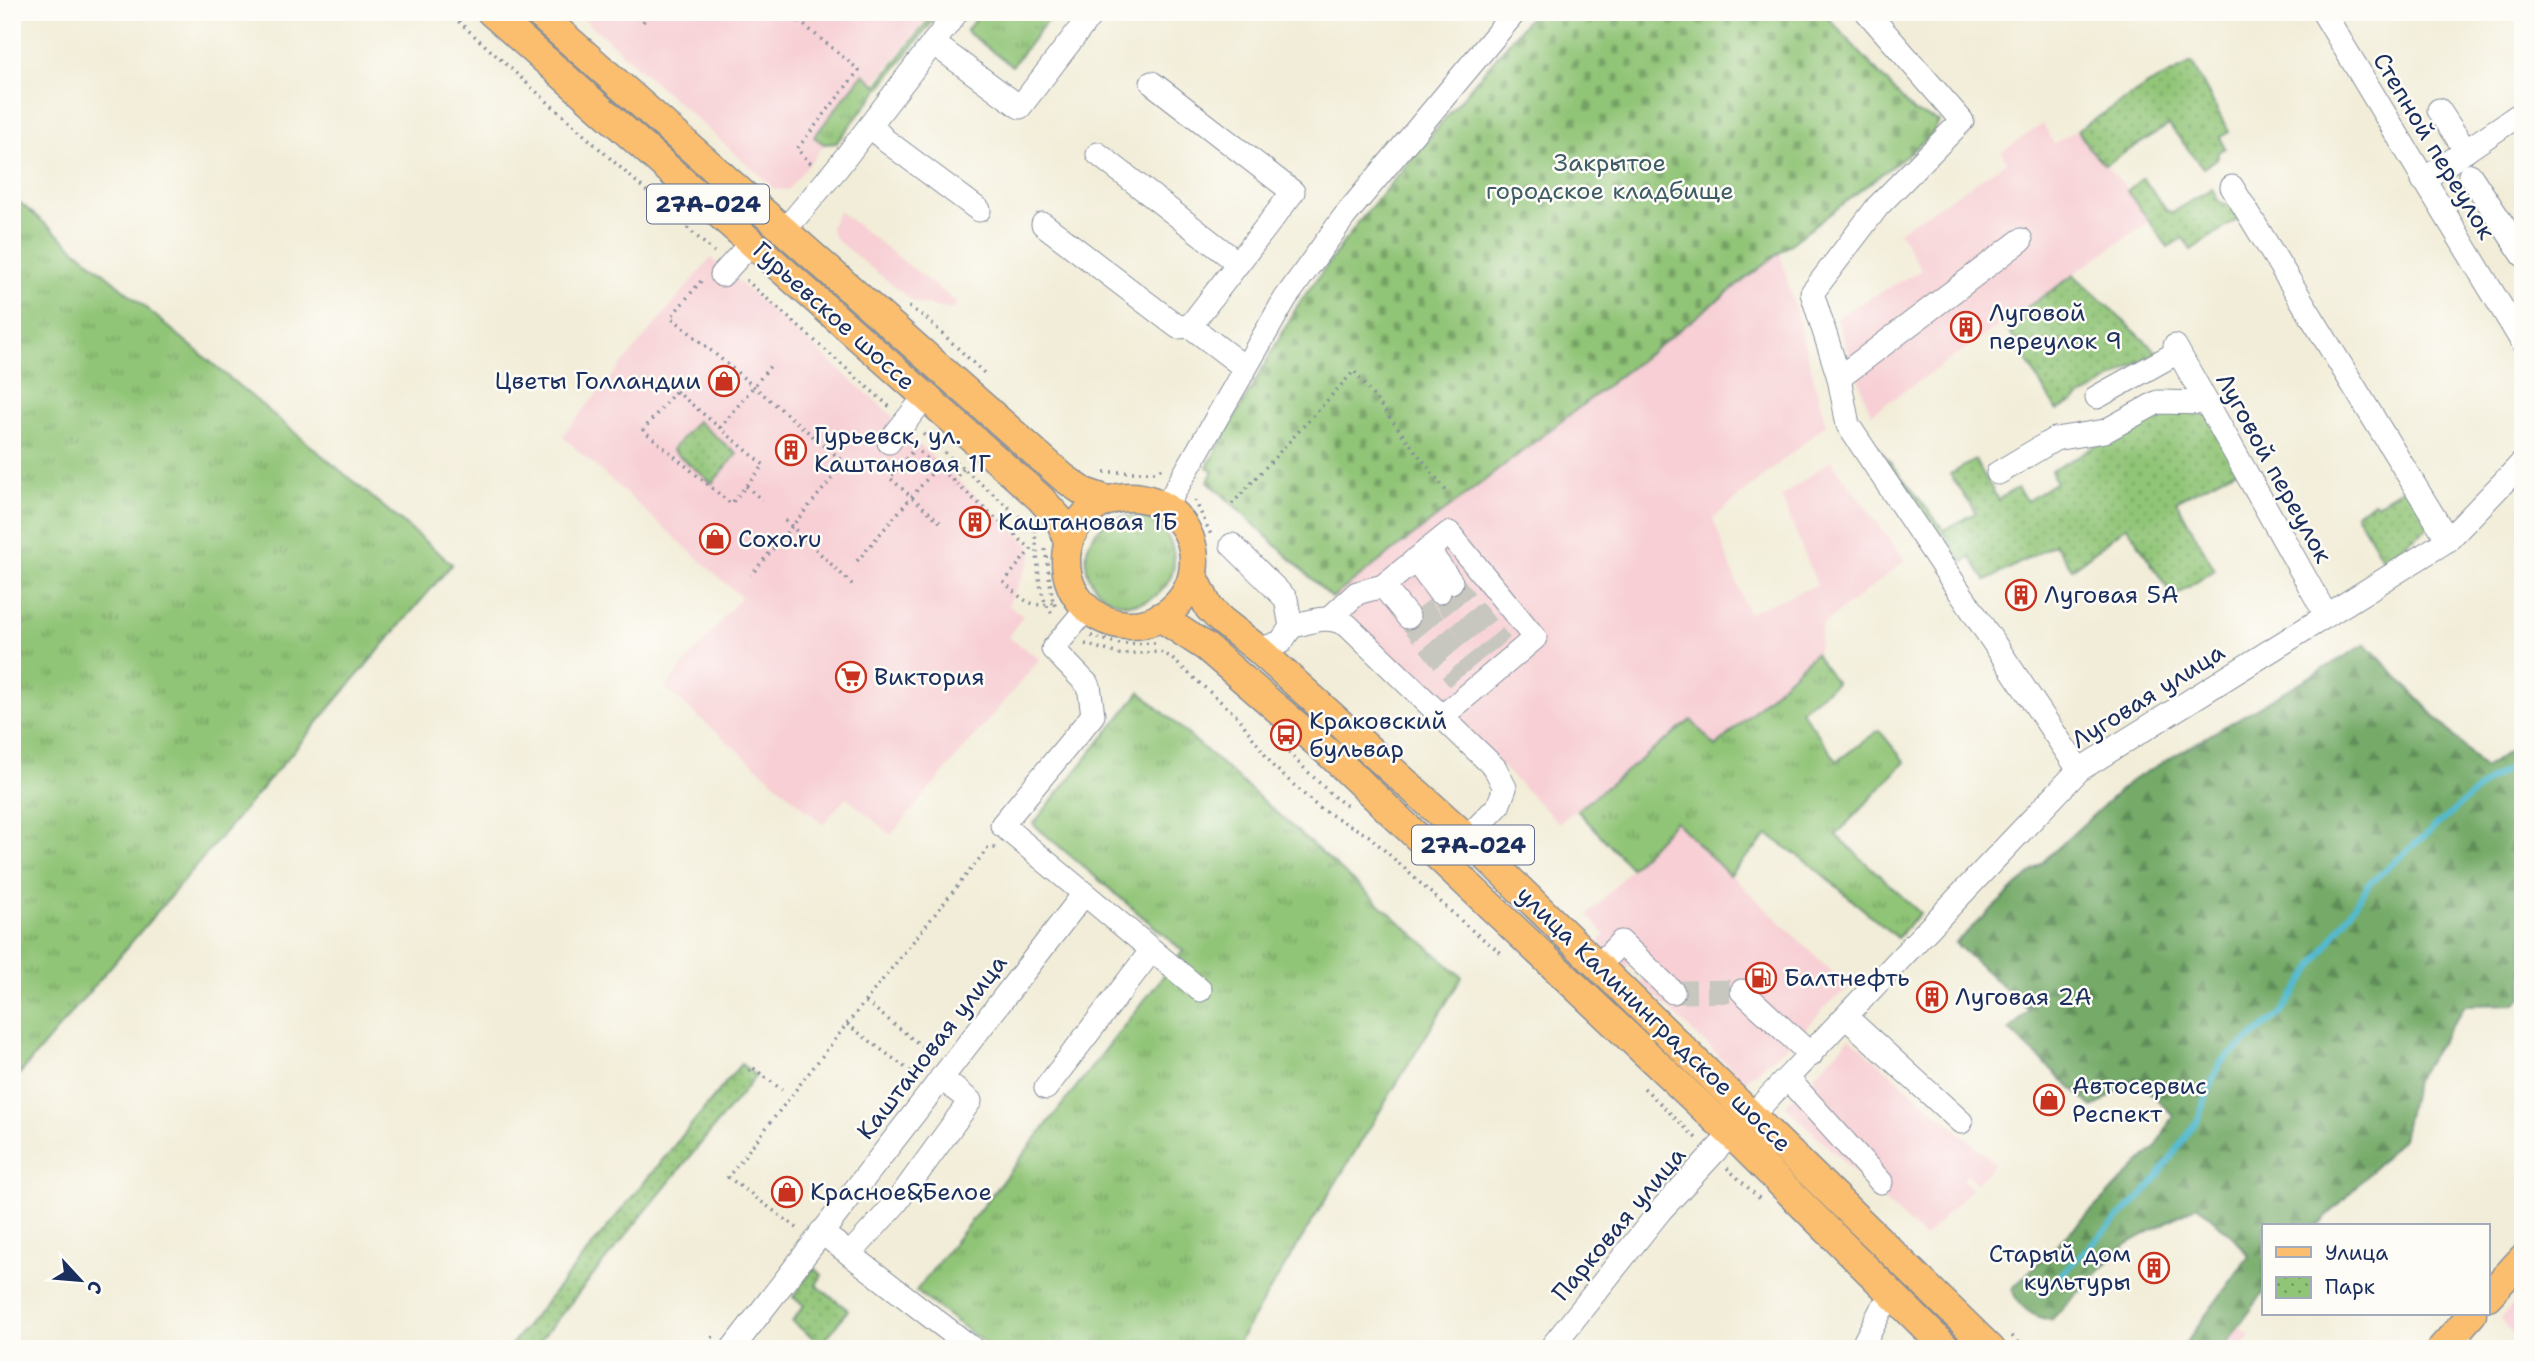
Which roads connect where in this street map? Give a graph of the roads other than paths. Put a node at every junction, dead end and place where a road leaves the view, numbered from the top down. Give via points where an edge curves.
1 (491, 12) edge
2 (537, 12) edge
3 (1093, 12) edge
4 (1515, 12) edge
5 (1867, 12) edge
6 (2323, 12) edge
7 (955, 13) edge
8 (933, 43) junction
9 (1152, 83) dead end
10 (2439, 110) dead end
11 (2523, 112) edge
12 (871, 125) junction
13 (2466, 151) junction
14 (1098, 154) dead end
15 (2470, 175) dead end
16 (2423, 180) junction
17 (2232, 187) dead end
18 (979, 209) dead end
19 (1043, 224) dead end
20 (784, 231) junction
21 (2021, 240) dead end
22 (751, 243) junction
23 (2523, 255) edge
24 (1238, 263) junction
25 (718, 273) road end
26 (1190, 326) junction
27 (2523, 343) edge
28 (1244, 367) junction
29 (1839, 379) junction
30 (925, 397) junction
31 (2097, 397) dead end
32 (2207, 403) junction
33 (889, 442) dead end
34 (2523, 461) edge
35 (1998, 473) dead end
36 (1107, 500) junction
37 (1165, 508) junction
38 (1057, 540) junction
39 (2448, 540) junction
40 (1223, 546) road end
41 (1422, 555) junction
42 (1194, 577) junction
43 (1389, 581) junction
44 (1445, 587) tunnel mouth
45 (1087, 608) junction
46 (1414, 612) tunnel mouth
47 (2326, 614) junction
48 (1160, 617) junction
49 (1330, 618) junction
50 (1291, 627) junction
51 (1259, 650) junction
52 (1444, 715) junction
53 (2079, 770) junction
54 (1467, 838) junction
55 (1084, 894) junction
56 (1152, 950) junction
57 (1598, 965) junction
58 (1200, 990) dead end
59 (1742, 990) tunnel mouth
60 (1673, 992) tunnel mouth
61 (1847, 1018) junction
62 (1811, 1055) junction
63 (938, 1067) junction
64 (1787, 1079) junction
65 (1046, 1088) dead end
66 (1753, 1114) junction
67 (1961, 1122) dead end
68 (1722, 1144) junction
69 (1881, 1182) dead end
70 (813, 1225) junction
71 (850, 1254) junction
72 (2523, 1258) edge
73 (2490, 1294) edge
74 (1893, 1296) junction
75 (2471, 1316) edge
76 (2454, 1345) edge
77 (1864, 1347) edge
78 (732, 1349) edge
79 (972, 1349) edge
80 (1550, 1349) edge
81 (1947, 1349) edge
82 (1991, 1349) edge

1 - 22 main road, Гурьевское шоссе / 27А-024
2 - 20 main road
3 - 8 street via 1020,107
4 - 28 street via 1344,217 1285,299
5 - 29 street via 1962,121 1878,206 1812,293
6 - 16 street, Степной переулок
7 - 8 street
8 - 12 street
9 - 24 street via 1293,192
10 - 13 street
11 - 13 street
12 - 18 street
12 - 20 street
13 - 16 street
14 - 24 street
15 - 23 street
16 - 27 street, Степной переулок
17 - 39 street
19 - 26 street via 1178,327
20 - 36 main road via 1064,478
21 - 29 street
22 - 25 street
22 - 30 main road, Гурьевское шоссе / 27А-024
24 - 26 street
26 - 28 street
28 - 37 street
29 - 53 street via 1848,425
30 - 33 street
30 - 38 main road, 27А-024 via 1040,498 1060,520
31 - 32 street, Луговой переулок via 2177,349
32 - 35 street via 2158,402 2105,431 2055,439
32 - 47 street, Луговой переулок
34 - 39 street, Луговая улица
36 - 37 main road via 1135,496
36 - 38 main road
37 - 42 main road, 27А-024 via 1194,546
38 - 45 main road, 27А-024 via 1074,591
39 - 47 street, Луговая улица
40 - 50 street via 1286,599
41 - 43 street
41 - 44 street
41 - 52 street via 1449,533 1535,638 1485,669
42 - 48 main road via 1183,600
42 - 51 main road, улица Калининградское шоссе / 27А-024 via 1209,608
43 - 46 street
43 - 49 street via 1357,593
45 - 48 main road via 1110,622 1129,625
45 - 55 street via 1052,649 1089,687 1093,715 1000,837
47 - 53 street, Луговая улица
48 - 68 main road, улица Калининградское шоссе / 27А-024 via 1206,647 1285,714
49 - 50 street
49 - 52 street via 1348,625
50 - 51 street via 1281,642
51 - 54 main road, улица Калининградское шоссе / 27А-024
52 - 54 street via 1495,768 1504,788 1498,806
53 - 61 street, Луговая улица
54 - 57 main road, улица Калининградское шоссе / 27А-024
55 - 56 street
55 - 63 street, Каштановая улица
56 - 58 street
56 - 65 street
57 - 60 street via 1621,942
57 - 66 main road, улица Калининградское шоссе / 27А-024
59 - 62 street
61 - 62 street, Луговая улица
61 - 67 street
62 - 64 street, Луговая улица
63 - 70 street, Каштановая улица
63 - 71 street via 970,1101 895,1203
64 - 66 street, Луговая улица
64 - 69 street
66 - 82 main road, улица Калининградское шоссе / 27А-024
68 - 74 main road, улица Калининградское шоссе / 27А-024
68 - 80 street, Парковая улица via 1660,1211
70 - 71 street
70 - 78 street, Каштановая улица
71 - 79 street
72 - 73 main road
74 - 77 street via 1881,1310
74 - 81 main road, улица Калининградское шоссе / 27А-024
75 - 76 main road

